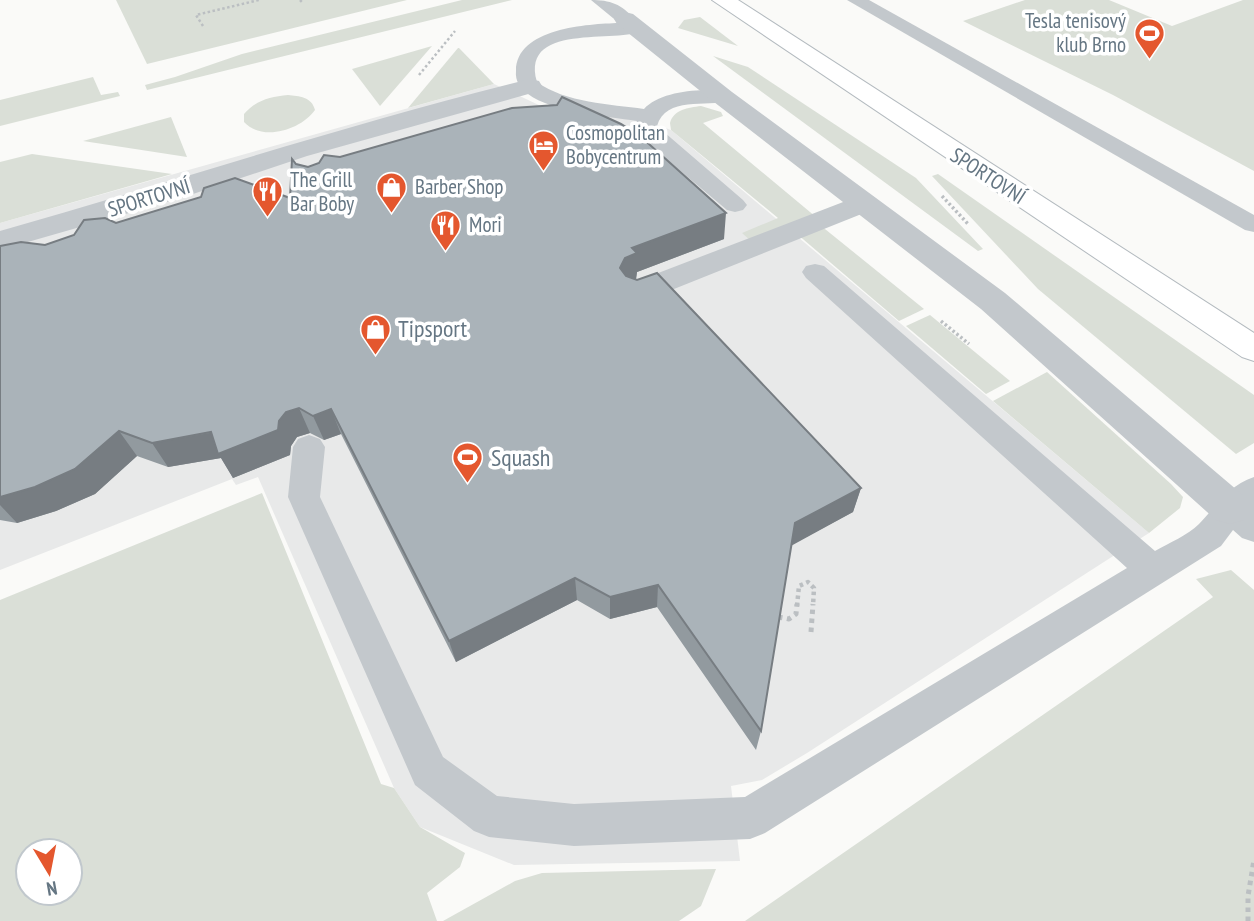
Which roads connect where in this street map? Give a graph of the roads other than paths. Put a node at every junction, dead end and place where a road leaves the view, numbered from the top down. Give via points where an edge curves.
1 (600, 0) edge
2 (723, 0) edge
3 (856, 0) edge
4 (630, 23) junction
5 (530, 86) junction
6 (723, 97) junction
7 (647, 116) junction
8 (864, 203) junction
9 (735, 205) dead end
10 (1254, 225) edge
11 (0, 241) edge
12 (815, 272) dead end
13 (638, 292) edge
14 (1254, 349) edge
15 (309, 447) dead end
16 (1246, 509) edge
17 (1153, 570) junction

1 - 4 lane
2 - 14 main road, SPORTOVNÍ
3 - 10 lane
4 - 5 lane via 545,42 527,61 525,76
4 - 6 street
5 - 7 lane via 566,102
5 - 11 street, SPORTOVNÍ via 303,160
6 - 7 lane via 676,100
6 - 8 street
7 - 9 lane via 646,127 654,137
8 - 13 street
8 - 16 street via 993,301
12 - 17 lane
15 - 17 lane via 304,497 429,771 489,816 574,825 750,818
16 - 17 lane

